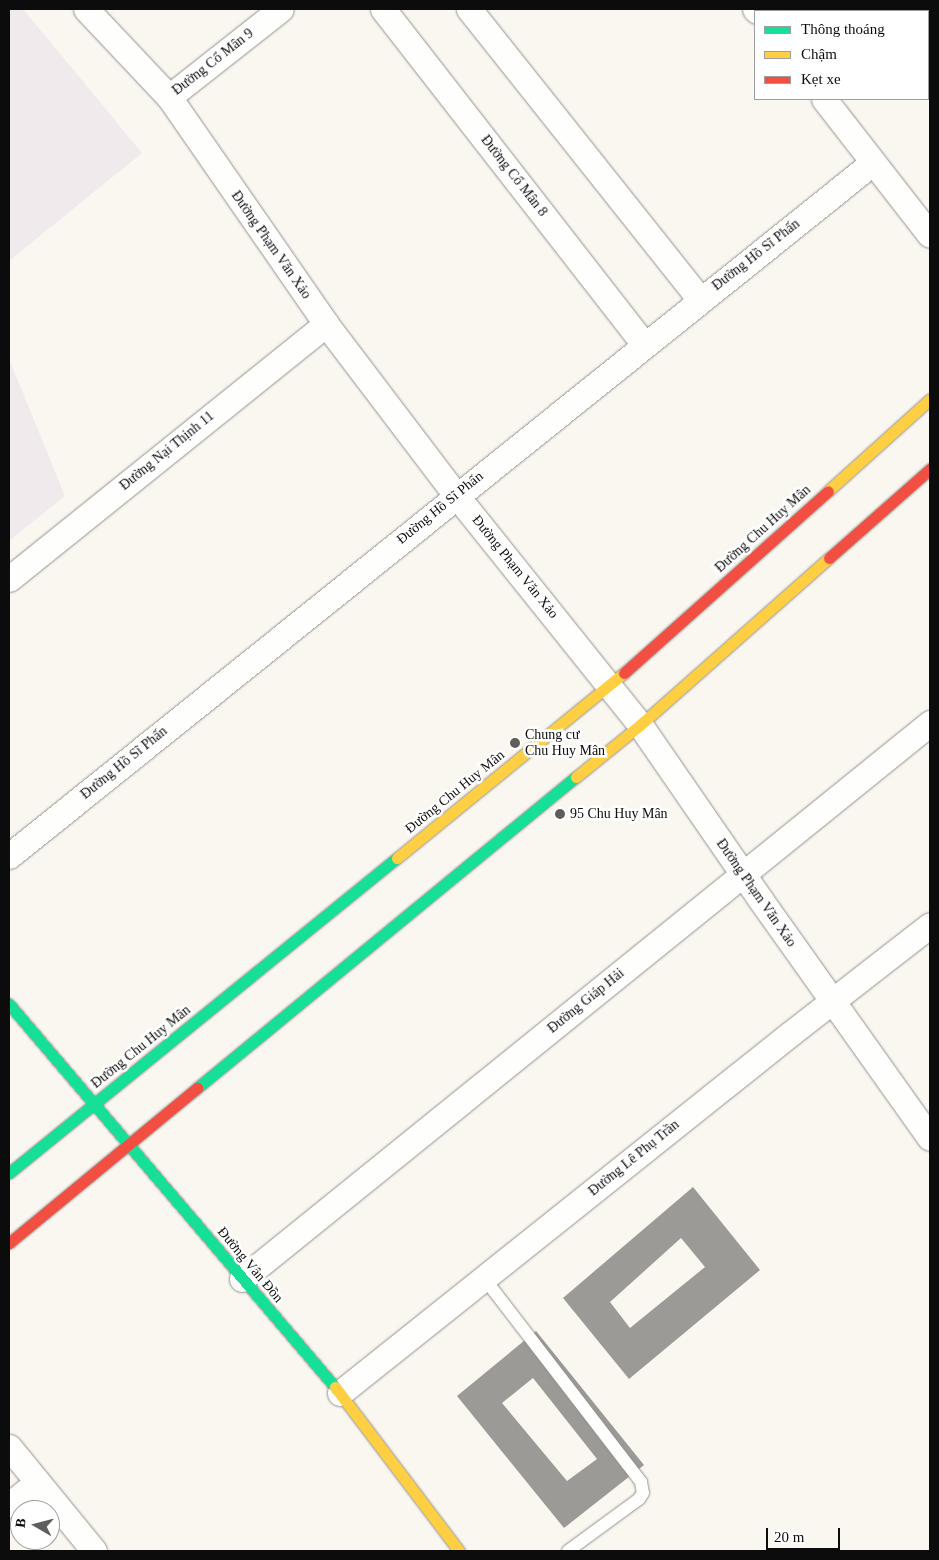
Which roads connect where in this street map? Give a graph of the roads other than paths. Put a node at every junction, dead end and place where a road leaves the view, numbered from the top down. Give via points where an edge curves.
1 (86, 9) edge
2 (281, 9) edge
3 (383, 9) edge
4 (469, 9) edge
5 (169, 97) junction
6 (825, 100) edge
7 (872, 163) junction
8 (930, 235) edge
9 (700, 299) junction
10 (326, 324) junction
11 (644, 344) junction
12 (930, 399) edge
13 (930, 469) edge
14 (456, 494) junction
15 (9, 579) edge
16 (610, 686) junction
17 (930, 723) edge
18 (640, 725) junction
19 (9, 856) edge
20 (742, 874) junction
21 (930, 925) edge
22 (832, 1001) junction
23 (9, 1004) edge
24 (94, 1104) junction
25 (930, 1138) edge
26 (128, 1144) junction
27 (9, 1173) edge
28 (9, 1243) edge
29 (484, 1278) junction
30 (242, 1279) junction
31 (340, 1393) junction
32 (9, 1447) edge
33 (37, 1482) junction
34 (9, 1505) edge
35 (94, 1551) edge
36 (459, 1551) edge
37 (568, 1551) edge

1 - 5 street, Đường Phạm Văn Xảo
2 - 5 street, Đường Cổ Mân 9
3 - 11 street, Đường Cổ Mân 8
4 - 9 street
5 - 10 street, Đường Phạm Văn Xảo
6 - 7 street
7 - 8 street
7 - 9 street, Đường Hồ Sĩ Phấn
9 - 11 street, Đường Hồ Sĩ Phấn
10 - 14 street, Đường Phạm Văn Xảo
10 - 15 street, Đường Nại Thịnh 11
11 - 14 street, Đường Hồ Sĩ Phấn
12 - 16 street, Đường Chu Huy Mân
13 - 18 street
14 - 16 street, Đường Phạm Văn Xảo
14 - 19 street, Đường Hồ Sĩ Phấn
16 - 18 street, Đường Phạm Văn Xảo
16 - 24 street, Đường Chu Huy Mân
17 - 20 street, Đường Giáp Hải
18 - 20 street, Đường Phạm Văn Xảo
18 - 26 street
20 - 22 street, Đường Phạm Văn Xảo
20 - 30 street, Đường Giáp Hải
21 - 22 street, Đường Lê Phụ Trần
22 - 25 street, Đường Phạm Văn Xảo
22 - 29 street, Đường Lê Phụ Trần
23 - 24 street, Đường Vân Đồn
24 - 26 street, Đường Vân Đồn
24 - 27 street, Đường Chu Huy Mân
26 - 28 street
26 - 30 street, Đường Vân Đồn
29 - 31 street, Đường Lê Phụ Trần
29 - 37 lane via 641,1482 643,1493 639,1499
30 - 31 street, Đường Vân Đồn
31 - 36 street, Đường Vân Đồn
32 - 33 street
33 - 34 street
33 - 35 street

